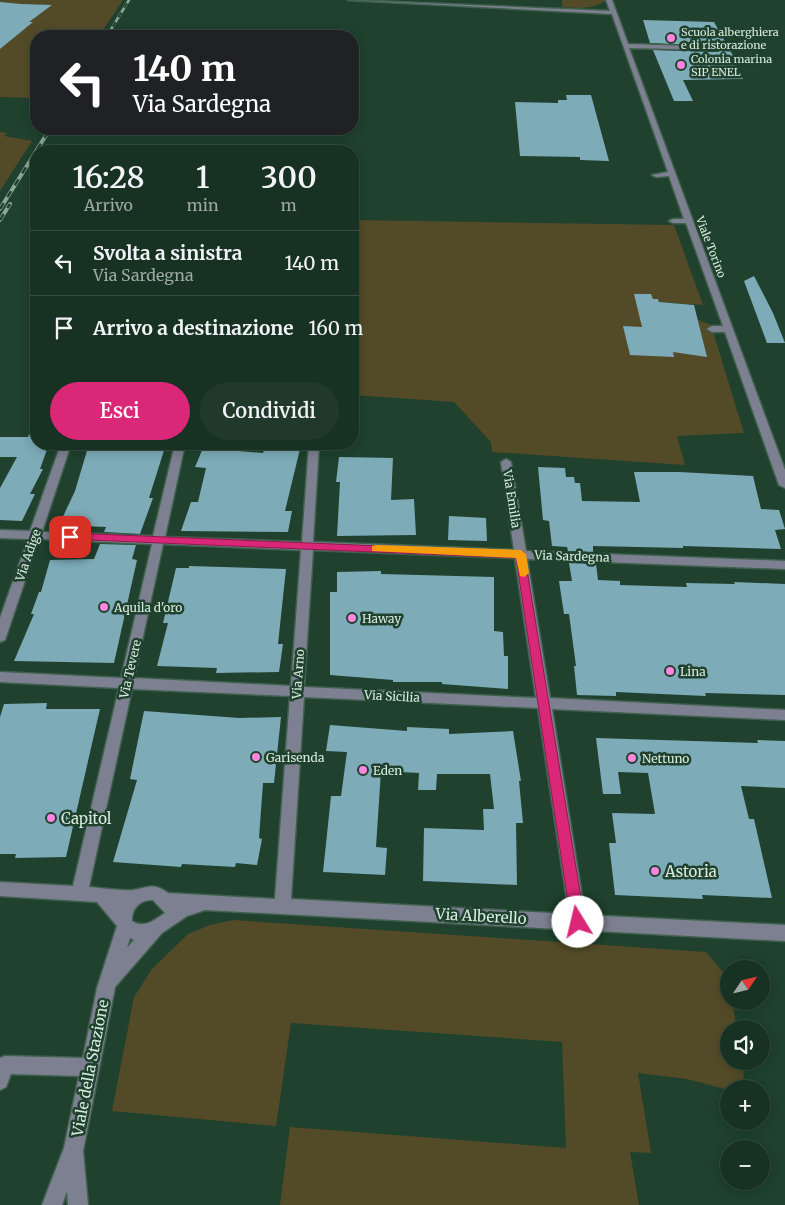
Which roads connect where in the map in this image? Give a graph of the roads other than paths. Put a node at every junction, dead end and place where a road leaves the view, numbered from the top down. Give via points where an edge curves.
1 (351, 0) edge
2 (610, 2) edge
3 (572, 11) junction
4 (614, 13) junction
5 (617, 22) junction
6 (622, 43) junction
7 (718, 48) dead end
8 (672, 174) junction
9 (656, 175) dead end
10 (673, 221) dead end
11 (689, 221) junction
12 (712, 329) dead end
13 (729, 329) junction
14 (64, 450) edge
15 (179, 450) edge
16 (314, 450) edge
17 (506, 462) dead end
18 (785, 485) edge
19 (0, 534) edge
20 (34, 535) junction
21 (158, 540) junction
22 (307, 546) junction
23 (521, 554) junction
24 (785, 564) edge
25 (0, 637) edge
26 (0, 677) edge
27 (126, 683) junction
28 (297, 692) junction
29 (545, 704) junction
30 (785, 715) edge
31 (0, 889) edge
32 (79, 894) junction
33 (101, 895) junction
34 (134, 897) junction
35 (164, 900) junction
36 (208, 901) junction
37 (283, 905) junction
38 (124, 922) junction
39 (578, 922) junction
40 (160, 926) junction
41 (785, 933) edge
42 (106, 988) junction
43 (90, 1067) junction
44 (0, 1081) edge
45 (74, 1148) junction
46 (52, 1205) edge
47 (78, 1205) edge

1 - 3 street
2 - 3 street via 589,11
2 - 4 street, Viale Torino
3 - 4 street
3 - 5 street
4 - 5 street, Viale Torino
5 - 6 street, Viale Torino
6 - 7 street
6 - 8 street, Viale Torino
8 - 9 street
8 - 11 street, Viale Torino
10 - 11 street
11 - 13 street, Viale Torino
12 - 13 street
13 - 18 street, Viale Torino
14 - 20 street, Via Adige
15 - 21 street, Via Tevere
16 - 22 street, Via Arno
17 - 23 street, Via Emilia
19 - 20 street, Via Sardegna
20 - 21 street, Via Sardegna
20 - 25 street, Via Adige
21 - 22 street, Via Sardegna
21 - 27 street, Via Tevere
22 - 23 street, Via Sardegna
22 - 28 street, Via Arno
23 - 24 street, Via Sardegna
23 - 29 street, Via Emilia
26 - 27 street, Via Sicilia
27 - 28 street, Via Sicilia
27 - 32 street, Via Tevere
28 - 29 street, Via Sicilia
28 - 37 street, Via Arno
29 - 30 street, Via Sicilia
29 - 39 street, Via Emilia
31 - 32 street, Via Alberello
32 - 33 street, Via Alberello
33 - 34 street, Via Alberello
33 - 38 street
34 - 35 street, Via Alberello via 148,892
34 - 38 street via 125,907
35 - 36 street, Via Alberello
35 - 40 street via 168,911
36 - 37 street, Via Alberello
36 - 40 street, Via Alberello via 182,910
37 - 39 street, Via Alberello
38 - 40 street, Via Alberello via 136,933 150,932
38 - 42 street, Viale della Stazione
39 - 41 street, Via Alberello
40 - 42 street, Viale della Stazione via 130,956
42 - 43 street, Viale della Stazione
43 - 44 street via 5,1065
43 - 45 street, Viale della Stazione
45 - 46 street, Viale della Stazione
45 - 47 street, Viale della Stazione

